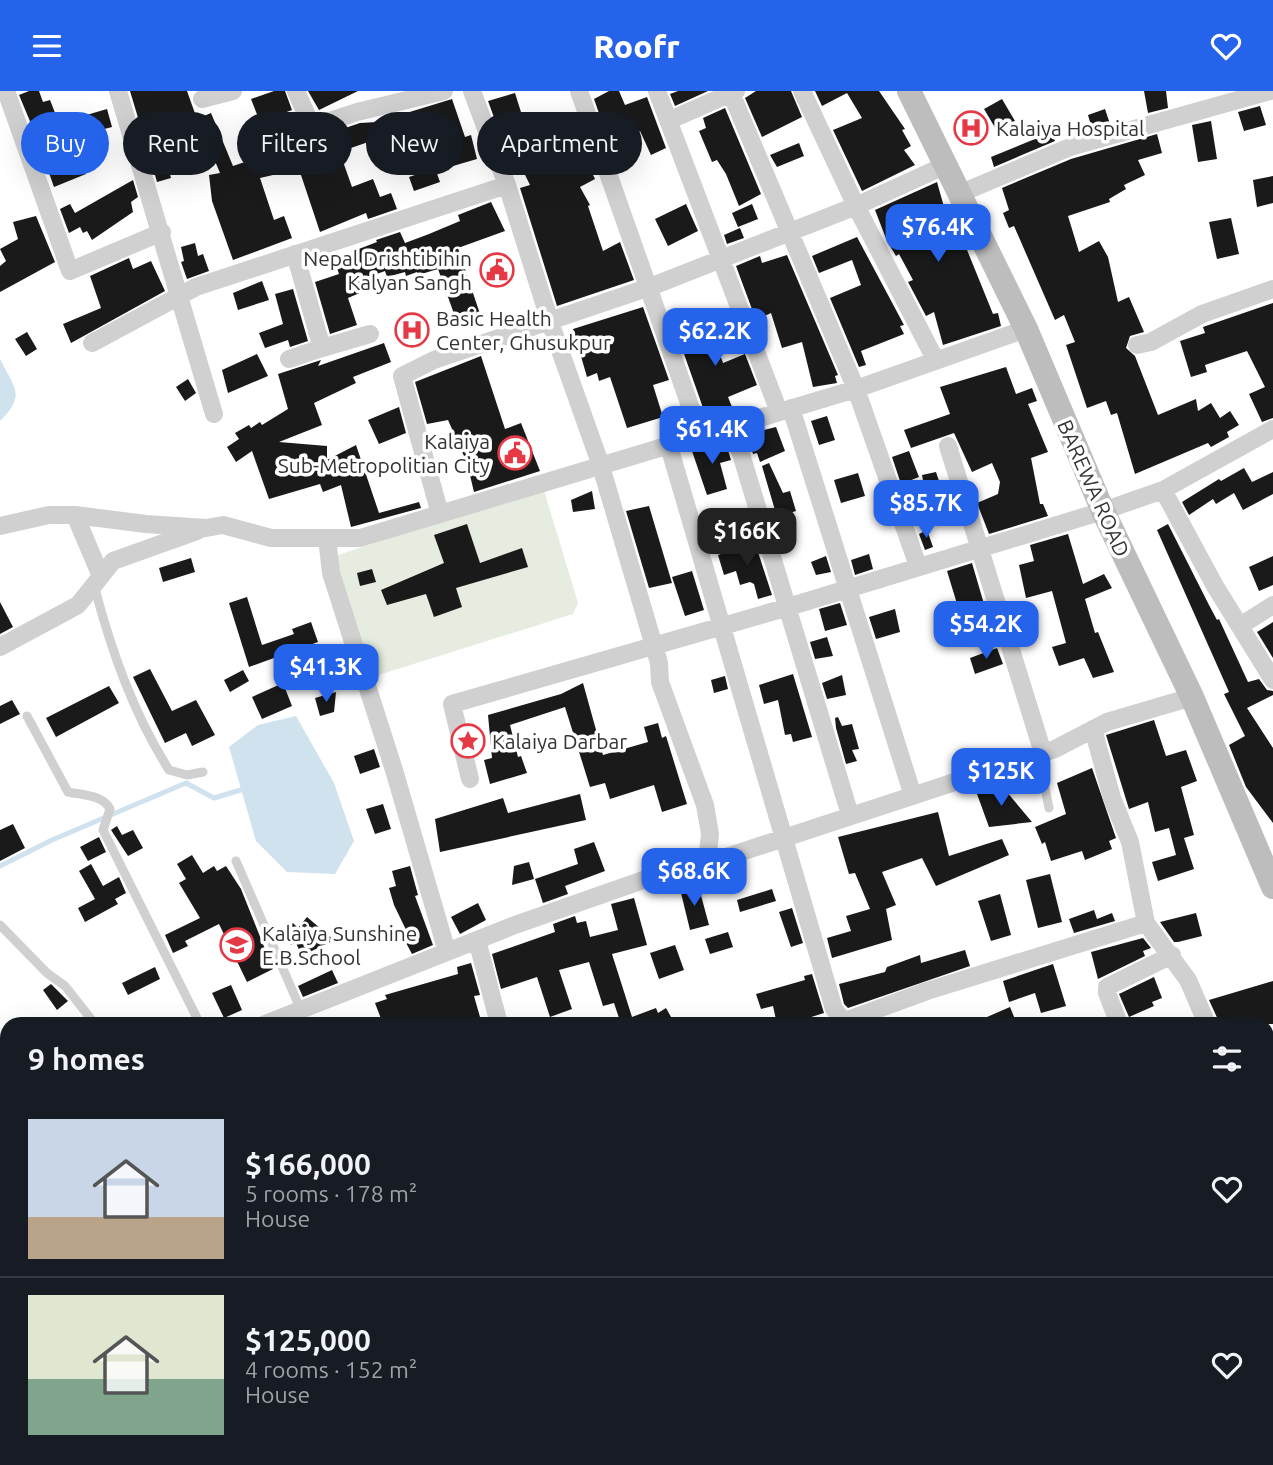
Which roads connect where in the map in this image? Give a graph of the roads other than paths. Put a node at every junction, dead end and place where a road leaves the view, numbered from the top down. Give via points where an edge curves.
1 (6, 91) edge
2 (118, 91) edge
3 (233, 91) edge
4 (296, 91) edge
5 (444, 91) edge
6 (472, 91) edge
7 (579, 91) edge
8 (657, 91) edge
9 (802, 91) edge
10 (909, 91) edge
11 (1270, 91) edge
12 (734, 92) edge
13 (202, 99) dead end
14 (670, 120) junction
15 (946, 165) junction
16 (507, 185) junction
17 (959, 194) junction
18 (856, 207) junction
19 (791, 230) junction
20 (162, 232) junction
21 (295, 254) junction
22 (719, 257) junction
23 (650, 287) junction
24 (1273, 289) edge
25 (181, 296) junction
26 (550, 322) junction
27 (1026, 329) junction
28 (370, 334) dead end
29 (92, 343) dead end
30 (1137, 345) dead end
31 (322, 348) junction
32 (289, 359) dead end
33 (935, 359) junction
34 (856, 389) junction
35 (785, 410) junction
36 (214, 414) dead end
37 (732, 424) junction
38 (1273, 429) edge
39 (700, 434) junction
40 (668, 443) junction
41 (948, 446) dead end
42 (600, 463) junction
43 (1163, 490) junction
44 (1103, 511) junction
45 (440, 514) junction
46 (75, 515) junction
47 (0, 526) edge
48 (206, 528) junction
49 (327, 538) junction
50 (980, 547) junction
51 (918, 566) junction
52 (97, 578) junction
53 (847, 588) junction
54 (1273, 604) edge
55 (785, 608) junction
56 (1240, 626) junction
57 (721, 627) junction
58 (654, 646) junction
59 (0, 647) edge
60 (1273, 680) edge
61 (1192, 697) junction
62 (27, 716) dead end
63 (1093, 729) junction
64 (1043, 753) junction
65 (203, 772) dead end
66 (470, 779) dead end
67 (913, 796) junction
68 (1049, 808) dead end
69 (849, 815) junction
70 (786, 838) junction
71 (236, 861) dead end
72 (707, 862) junction
73 (1273, 887) edge
74 (1146, 923) junction
75 (0, 925) edge
76 (477, 940) junction
77 (447, 952) junction
78 (1172, 955) junction
79 (300, 1008) junction
80 (89, 1017) edge
81 (197, 1017) edge
82 (280, 1017) edge
83 (497, 1017) edge
84 (839, 1017) edge
85 (858, 1017) edge
86 (1117, 1017) edge
87 (1204, 1017) edge

1 - 20 street via 70,271
2 - 20 street
3 - 13 street
4 - 5 street via 312,127
6 - 16 street
7 - 23 street
8 - 14 street
9 - 18 street
10 - 15 main road, BAREWA ROAD
11 - 17 street via 1070,148
12 - 14 street
12 - 19 street
14 - 22 street
15 - 17 main road, BAREWA ROAD
15 - 18 street
16 - 21 street
16 - 26 street
17 - 27 main road, BAREWA ROAD
18 - 19 street
18 - 33 street
19 - 22 street
19 - 34 street
20 - 25 street
21 - 25 street
21 - 31 street
22 - 23 street
22 - 35 street
23 - 26 street
23 - 39 street
24 - 30 street via 1202,314
25 - 29 street
25 - 36 street
26 - 42 street
26 - 45 street via 434,360 402,376
27 - 33 street
27 - 44 main road, BAREWA ROAD
28 - 31 street
31 - 32 street
33 - 34 street
34 - 35 street
34 - 51 street
35 - 37 street
35 - 53 street
37 - 39 street
37 - 55 street
38 - 43 street
39 - 40 street
40 - 42 street
40 - 57 street
41 - 50 street
42 - 45 street
42 - 58 street
43 - 44 street
43 - 56 street
44 - 50 street
44 - 61 main road, BAREWA ROAD
45 - 49 street via 360,538
46 - 47 street via 49,515
46 - 48 street
46 - 52 street
48 - 49 street via 223,525 271,538
48 - 52 street via 113,561
49 - 77 street via 331,573
50 - 51 street
50 - 64 street
51 - 53 street
52 - 59 street via 78,605
52 - 65 lane via 109,643 156,749 169,770 187,775
53 - 55 street
53 - 67 street
54 - 56 street
55 - 57 street
55 - 69 street
56 - 60 street
57 - 58 street
57 - 70 street
58 - 66 street via 452,704
58 - 72 street via 660,682 705,805 710,834
61 - 63 street
61 - 73 main road, BAREWA ROAD
62 - 81 lane via 68,792 107,803 110,809 103,829
63 - 64 street
63 - 74 street via 1130,842
64 - 67 street
64 - 68 lane via 1041,768
67 - 69 street
69 - 70 street
70 - 72 street
70 - 84 street
71 - 79 lane
72 - 76 street
74 - 78 street
74 - 85 street
75 - 80 lane via 65,986
76 - 77 street
76 - 83 street
77 - 79 street
78 - 86 street via 1107,987
78 - 87 street
79 - 82 street

